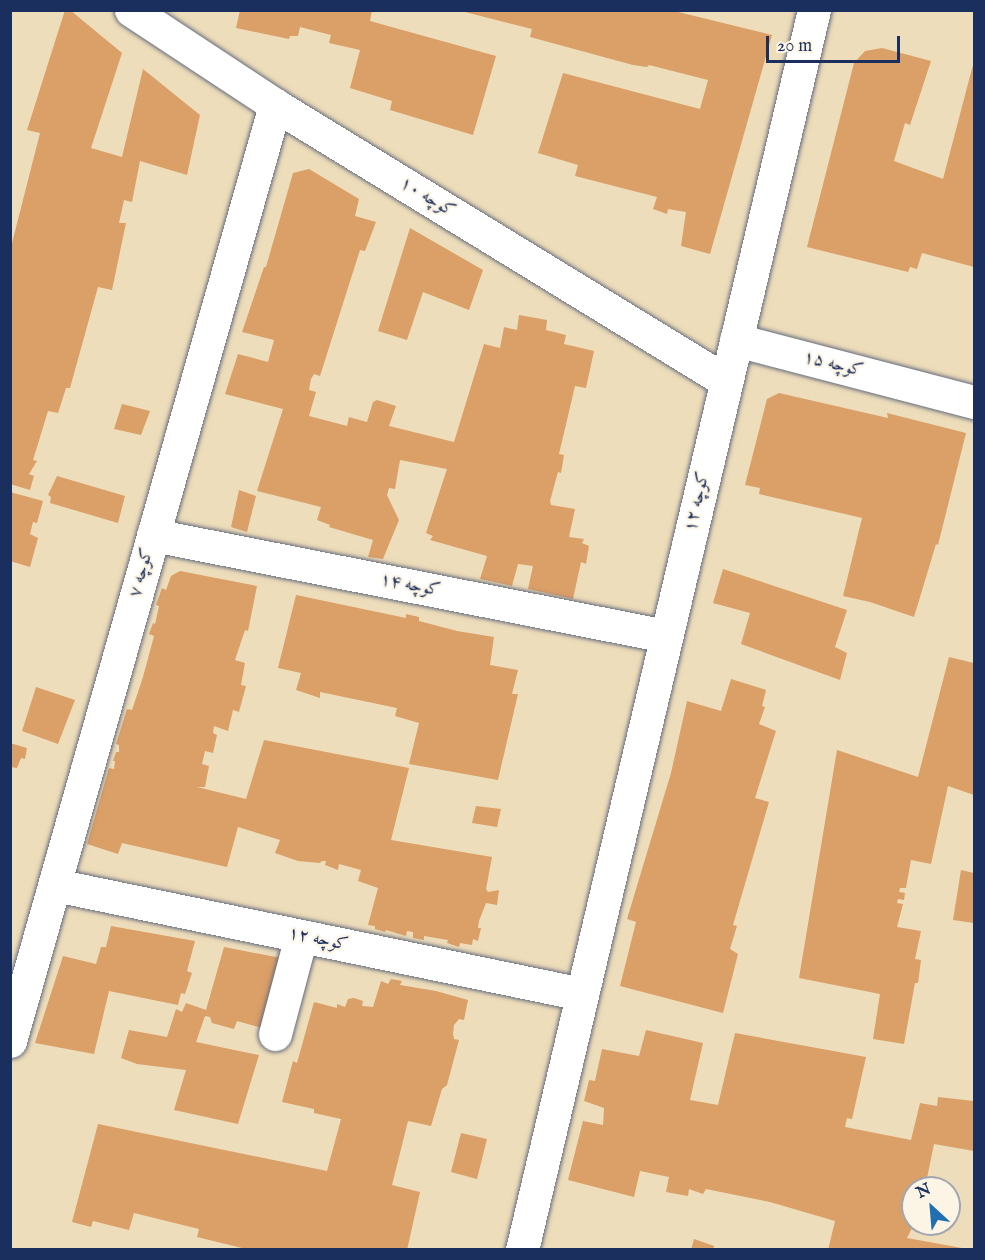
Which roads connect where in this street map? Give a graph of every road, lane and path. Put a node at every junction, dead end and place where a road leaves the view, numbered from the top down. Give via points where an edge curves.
1 (131, 10) edge
2 (814, 10) edge
3 (274, 105) junction
4 (736, 340) junction
5 (726, 381) junction
6 (975, 402) edge
7 (153, 535) junction
8 (666, 636) junction
9 (54, 885) junction
10 (301, 936) junction
11 (582, 994) junction
12 (275, 1034) dead end
13 (10, 1041) edge
14 (522, 1250) edge

1 - 3 street, کوچه ۱۰
2 - 4 street, کوچه ۱۲
3 - 5 street, کوچه ۱۰
3 - 7 street, کوچه ۷
4 - 5 street, کوچه ۱۲
4 - 6 street, کوچه ۱۵
5 - 8 street, کوچه ۱۲
7 - 8 street, کوچه ۱۴
7 - 9 street, کوچه ۷
8 - 11 street, کوچه ۱۲
9 - 10 street, کوچه ۱۲
9 - 13 street, کوچه ۷
10 - 11 street, کوچه ۱۲
10 - 12 street
11 - 14 street, کوچه ۱۲

